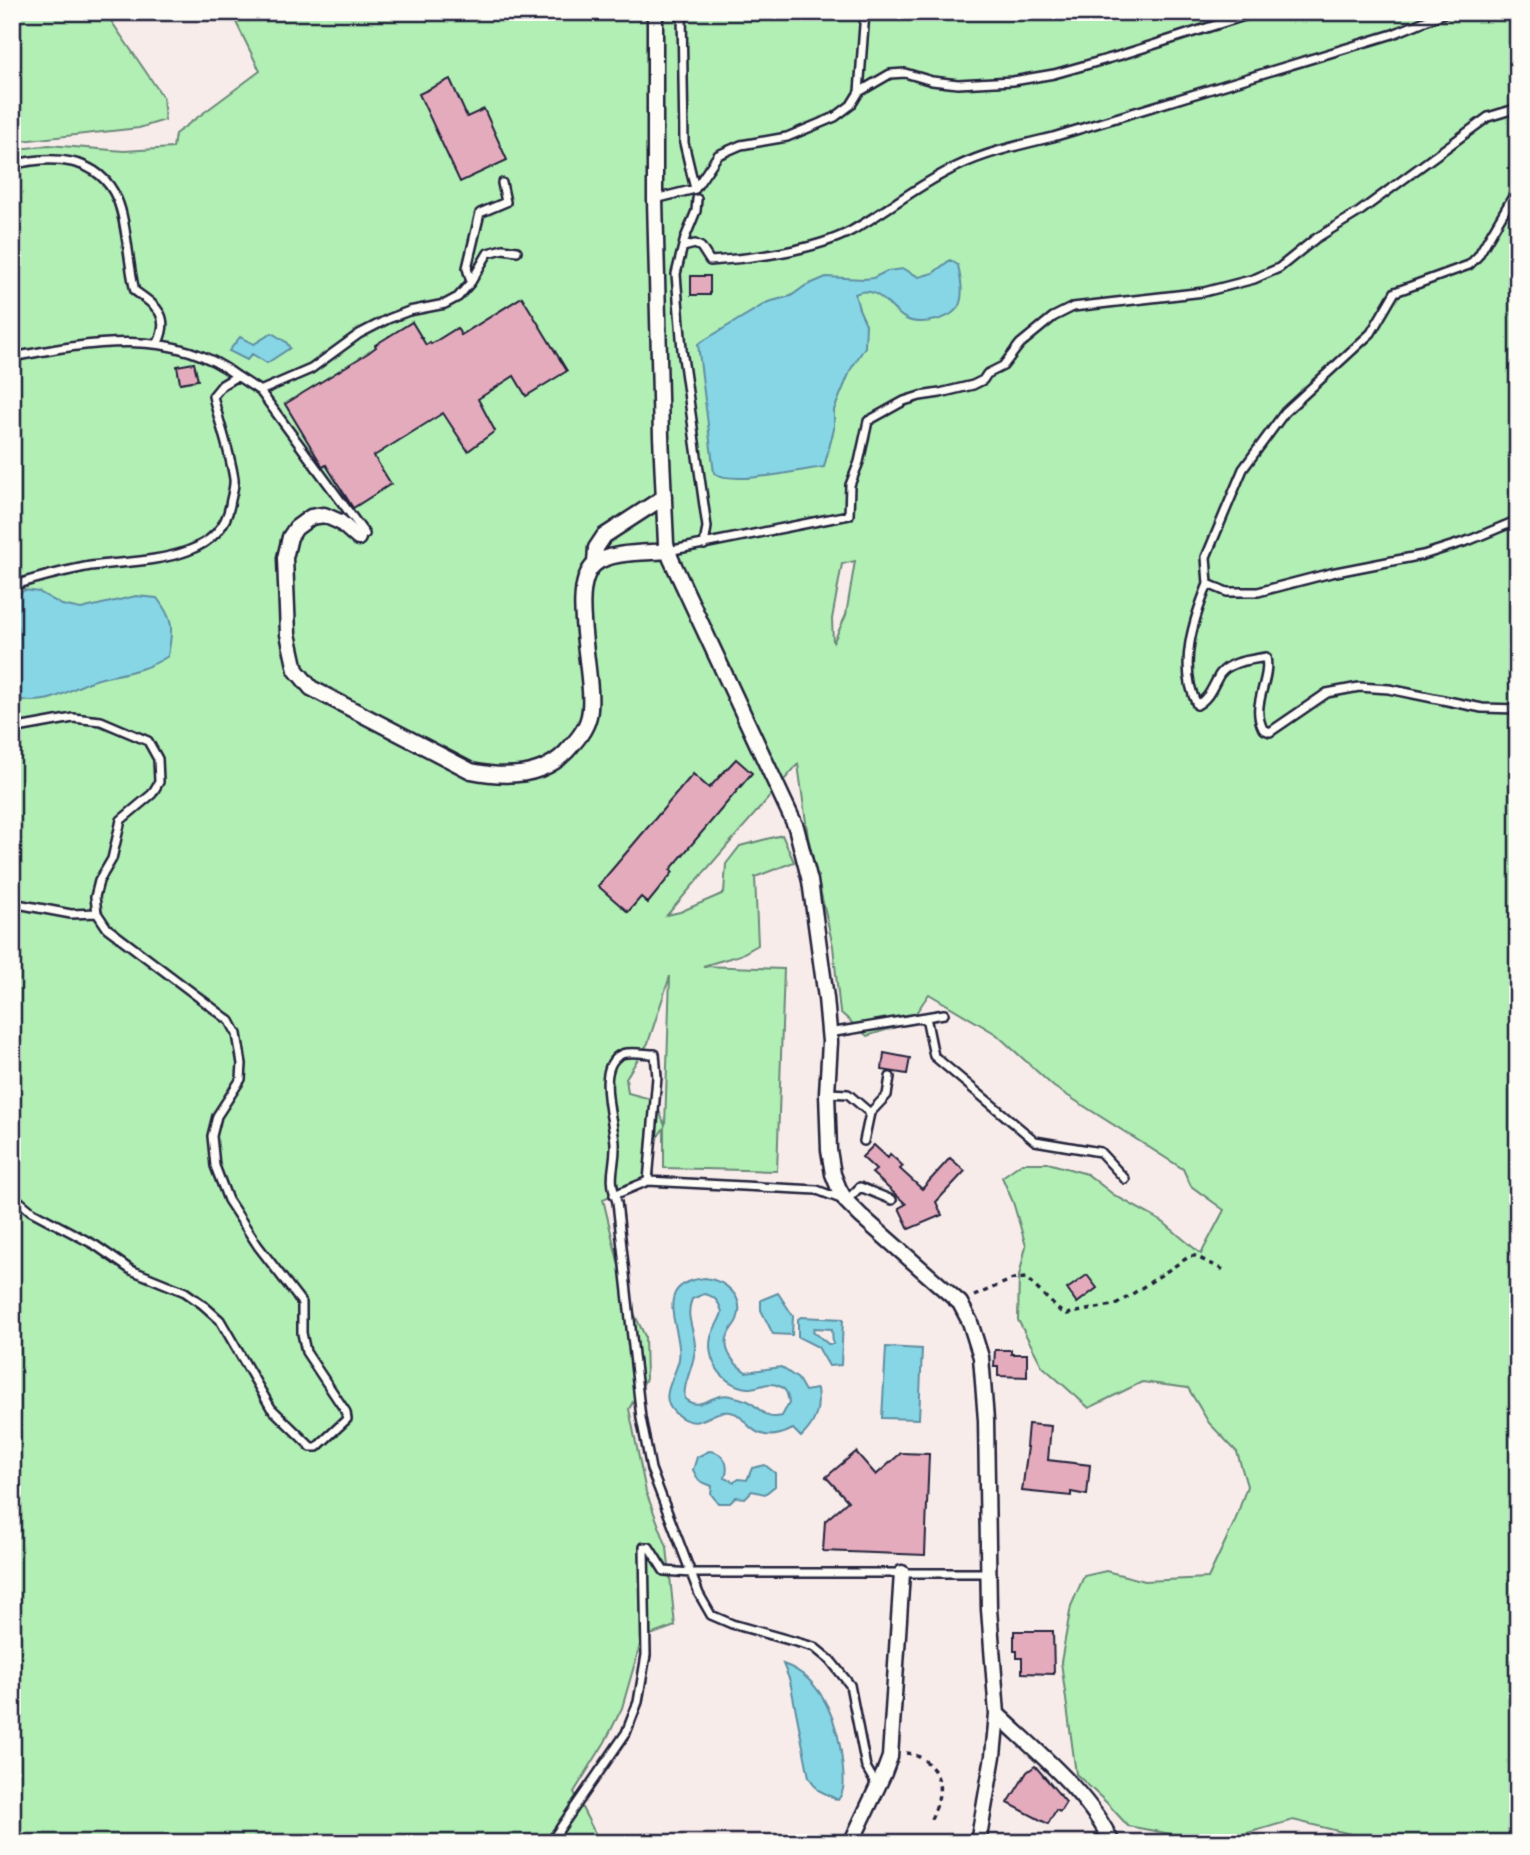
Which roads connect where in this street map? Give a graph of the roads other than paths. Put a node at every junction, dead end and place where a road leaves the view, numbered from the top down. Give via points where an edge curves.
1 (655, 12) edge
2 (682, 12) edge
3 (865, 12) edge
4 (1257, 12) edge
5 (1447, 12) edge
6 (859, 92) junction
7 (1518, 108) edge
8 (12, 165) edge
9 (502, 183) dead end
10 (1518, 188) edge
11 (695, 189) junction
12 (655, 199) junction
13 (697, 199) dead end
14 (683, 247) junction
15 (517, 251) dead end
16 (471, 282) junction
17 (159, 343) junction
18 (12, 357) edge
19 (237, 376) junction
20 (260, 391) junction
21 (664, 497) junction
22 (1518, 520) edge
23 (361, 536) joint
24 (704, 545) junction
25 (668, 551) junction
26 (595, 563) junction
27 (1208, 584) junction
28 (12, 586) edge
29 (1518, 709) edge
30 (12, 729) edge
31 (12, 903) edge
32 (97, 913) junction
33 (944, 1014) dead end
34 (926, 1017) junction
35 (829, 1032) junction
36 (890, 1077) dead end
37 (827, 1093) junction
38 (870, 1113) junction
39 (864, 1141) dead end
40 (1125, 1179) dead end
41 (648, 1181) junction
42 (12, 1195) edge
43 (614, 1195) junction
44 (892, 1200) dead end
45 (846, 1201) junction
46 (691, 1573) junction
47 (902, 1573) junction
48 (988, 1573) junction
49 (996, 1714) junction
50 (878, 1787) junction
51 (550, 1843) edge
52 (851, 1843) edge
53 (978, 1843) edge
54 (1112, 1843) edge

1 - 12 street
2 - 11 lane via 684,143
3 - 6 lane
4 - 6 lane via 1054,74 958,84 890,74
5 - 14 lane via 1394,34 1001,149 955,167 849,232 819,243 710,261 701,247
6 - 11 lane via 835,117 807,130 718,155
7 - 24 lane via 1488,117 1279,268 1204,292 1073,307 1053,317 982,380 904,401 868,421 850,485 849,515
8 - 17 lane via 51,158 69,161 83,165 110,185 118,201 135,291 164,320
9 - 16 lane via 506,202 480,213 467,268
10 - 27 lane via 1469,265 1395,292 1371,333 1285,412 1265,437 1243,469 1206,557
11 - 12 lane
12 - 21 street
13 - 14 lane
14 - 24 lane via 676,274 678,307 703,485
15 - 16 lane via 503,248 488,253
16 - 20 lane via 445,304 388,319 311,369
17 - 18 lane via 71,346
17 - 19 lane via 184,347
19 - 20 lane
19 - 28 lane via 213,396 234,481 227,520 212,537 191,551 165,558 86,567
20 - 23 lane
21 - 25 street
21 - 26 street via 604,536 596,548
22 - 27 lane via 1423,555 1331,572 1258,592 1227,592
23 - 26 street via 324,515 311,517 290,537 285,558 288,634 296,670 311,688 471,771 492,775 538,771 559,759 578,739 589,717 582,600 585,576
24 - 25 lane
25 - 26 street via 614,555
25 - 35 street via 796,827 810,881
27 - 29 lane via 1188,645 1197,705 1222,672 1241,661 1266,657 1258,711 1263,729 1270,732 1327,694 1359,687 1482,708
30 - 32 lane via 73,718 101,721 148,741 158,759 159,782 152,794 121,820 113,859 99,881
31 - 32 lane via 71,914
32 - 42 lane via 107,928 230,1021 237,1034 241,1079 216,1116 212,1136 215,1166 228,1200 302,1303 306,1352 347,1419 317,1447 311,1447 271,1408 220,1320 202,1304 131,1270 87,1240 30,1211
33 - 34 lane
34 - 35 lane
34 - 40 lane via 933,1056 1035,1141 1100,1152
35 - 37 street
36 - 38 lane via 887,1096
37 - 38 lane via 848,1094
37 - 45 street via 831,1162
38 - 39 lane
41 - 43 lane
41 - 43 lane via 655,1054 622,1054 609,1070 607,1092 615,1144
41 - 45 lane via 817,1190
43 - 46 lane via 651,1469
44 - 45 lane via 860,1187
45 - 48 street via 960,1303 970,1322 981,1357 986,1420
46 - 47 lane
46 - 50 lane via 711,1615 814,1647 831,1661 850,1685 866,1767
46 - 51 lane via 664,1571 645,1547 646,1655 638,1702 626,1733
47 - 48 lane
47 - 50 street via 890,1752
48 - 49 street
49 - 53 street
49 - 54 street via 1063,1777 1104,1825
50 - 52 street

